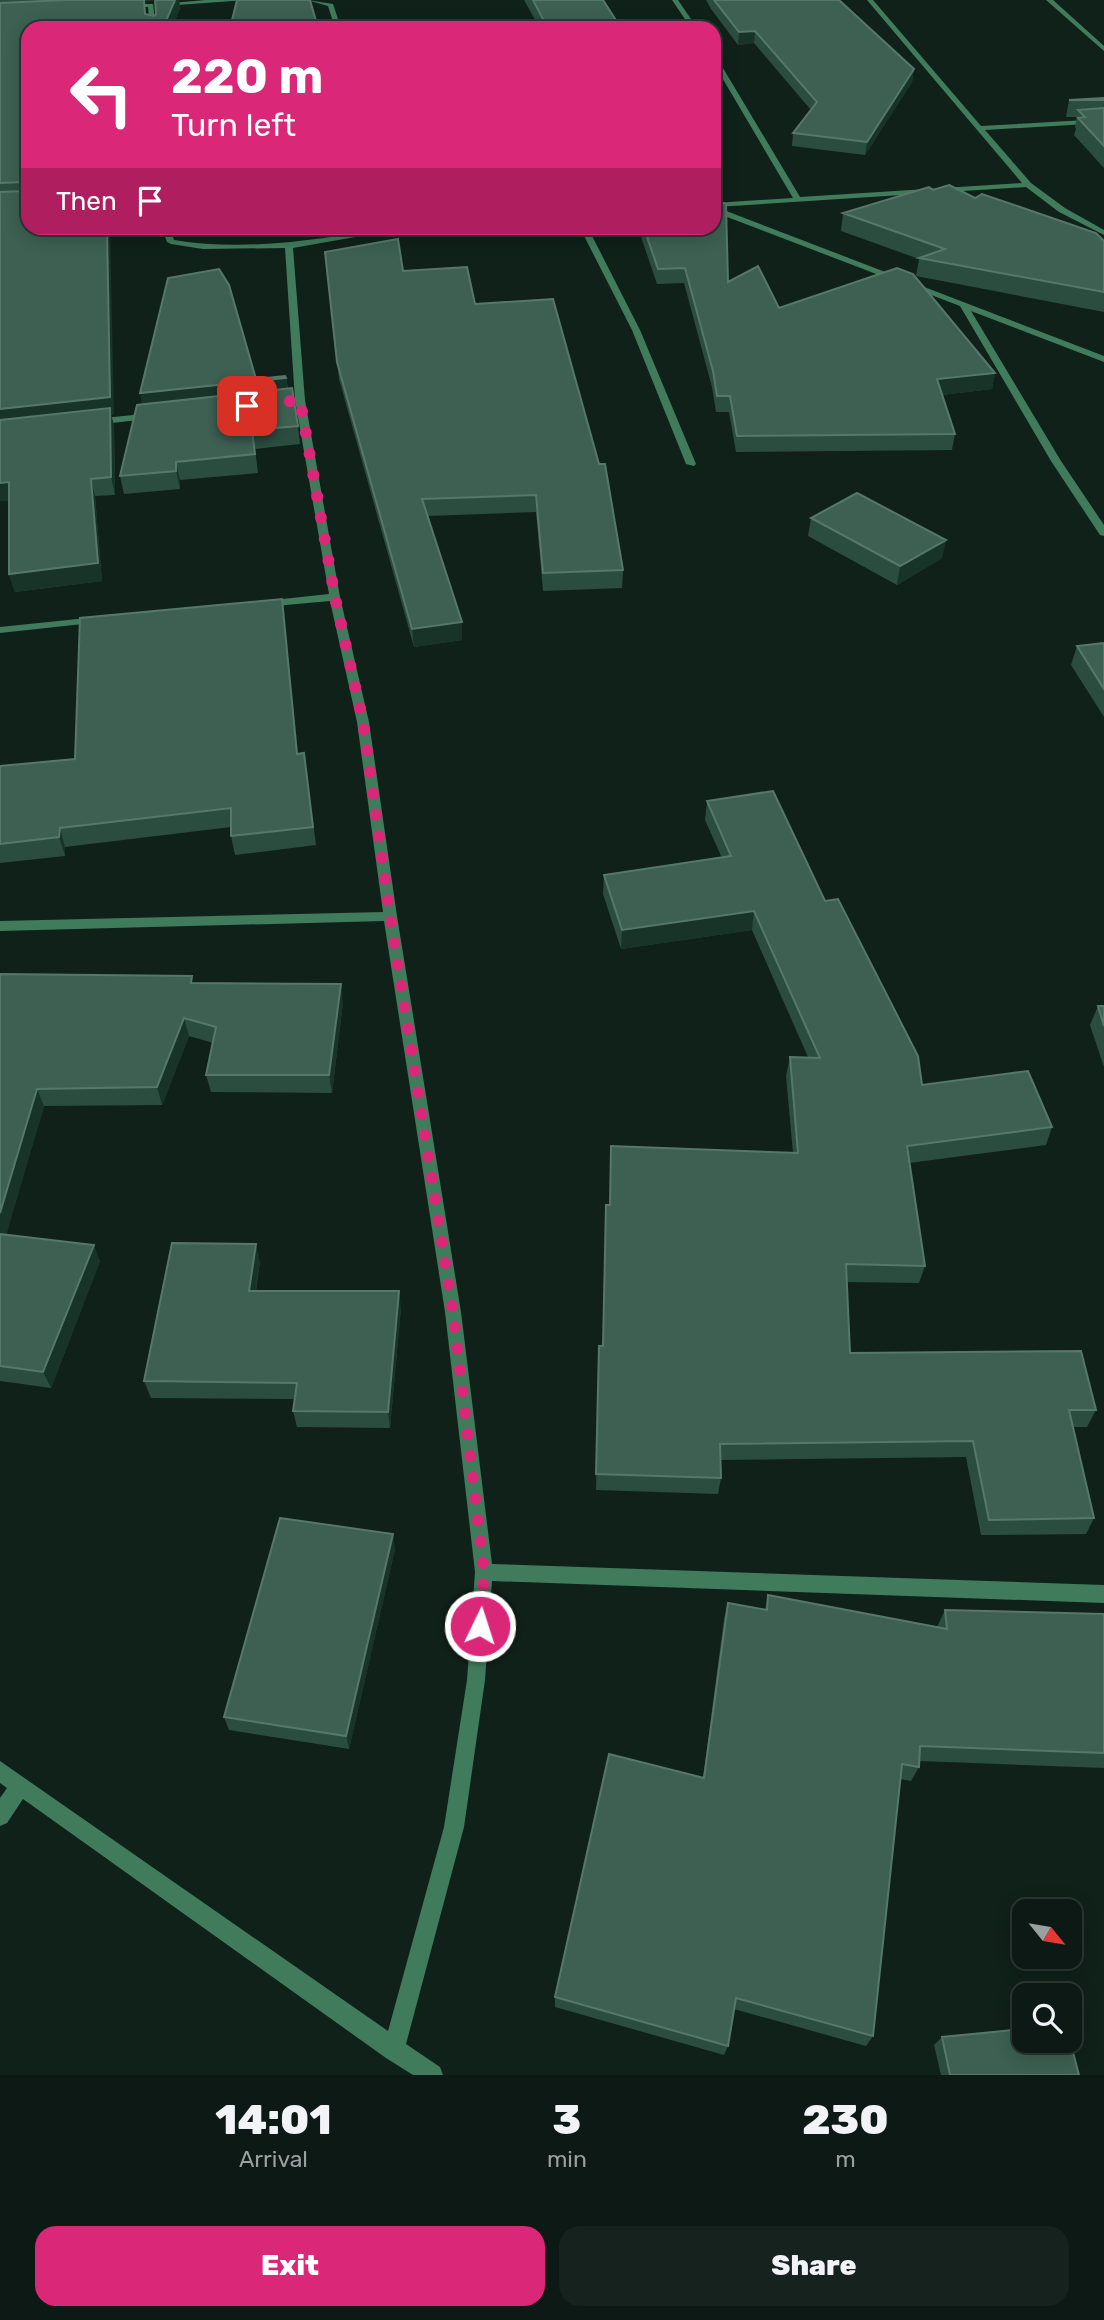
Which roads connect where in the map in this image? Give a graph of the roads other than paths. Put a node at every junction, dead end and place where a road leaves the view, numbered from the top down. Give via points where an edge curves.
1 (244, 0) edge
2 (310, 0) edge
3 (675, 0) edge
4 (870, 0) edge
5 (1049, 0) edge
6 (151, 5) junction
7 (113, 6) edge
8 (152, 21) edge
9 (336, 21) edge
10 (689, 21) edge
11 (1104, 48) edge
12 (721, 70) edge
13 (1104, 121) edge
14 (981, 128) junction
15 (1028, 185) junction
16 (798, 200) junction
17 (721, 206) edge
18 (721, 210) edge
19 (1104, 233) edge
20 (168, 235) edge
21 (354, 235) edge
22 (588, 235) edge
23 (289, 246) junction
24 (963, 305) junction
25 (1104, 359) edge
26 (167, 414) edge
27 (87, 423) edge
28 (691, 464) dead end
29 (1104, 533) edge
30 (335, 597) junction
31 (255, 605) edge
32 (107, 619) edge
33 (0, 629) edge
34 (390, 916) junction
35 (0, 926) edge
36 (484, 1572) junction
37 (1104, 1594) edge
38 (0, 1771) edge
39 (20, 1785) junction
40 (0, 1816) edge
41 (394, 2050) junction
42 (432, 2075) edge

1 - 6 street
2 - 9 street via 331,5
3 - 10 street
4 - 14 street
5 - 11 street
6 - 7 street
6 - 8 street
12 - 16 street
13 - 14 street
14 - 15 street
15 - 16 street
15 - 19 street
16 - 17 street
18 - 24 street
20 - 23 street via 171,242 186,246
21 - 23 street
22 - 28 street via 636,330
23 - 30 street via 294,401
24 - 25 street
24 - 29 street
26 - 27 street
30 - 31 street
30 - 34 street via 363,722
32 - 33 street
34 - 35 street
34 - 36 street via 453,1312
36 - 37 street
36 - 41 street via 476,1680 454,1827
38 - 39 street
39 - 40 street
39 - 41 street
41 - 42 street

